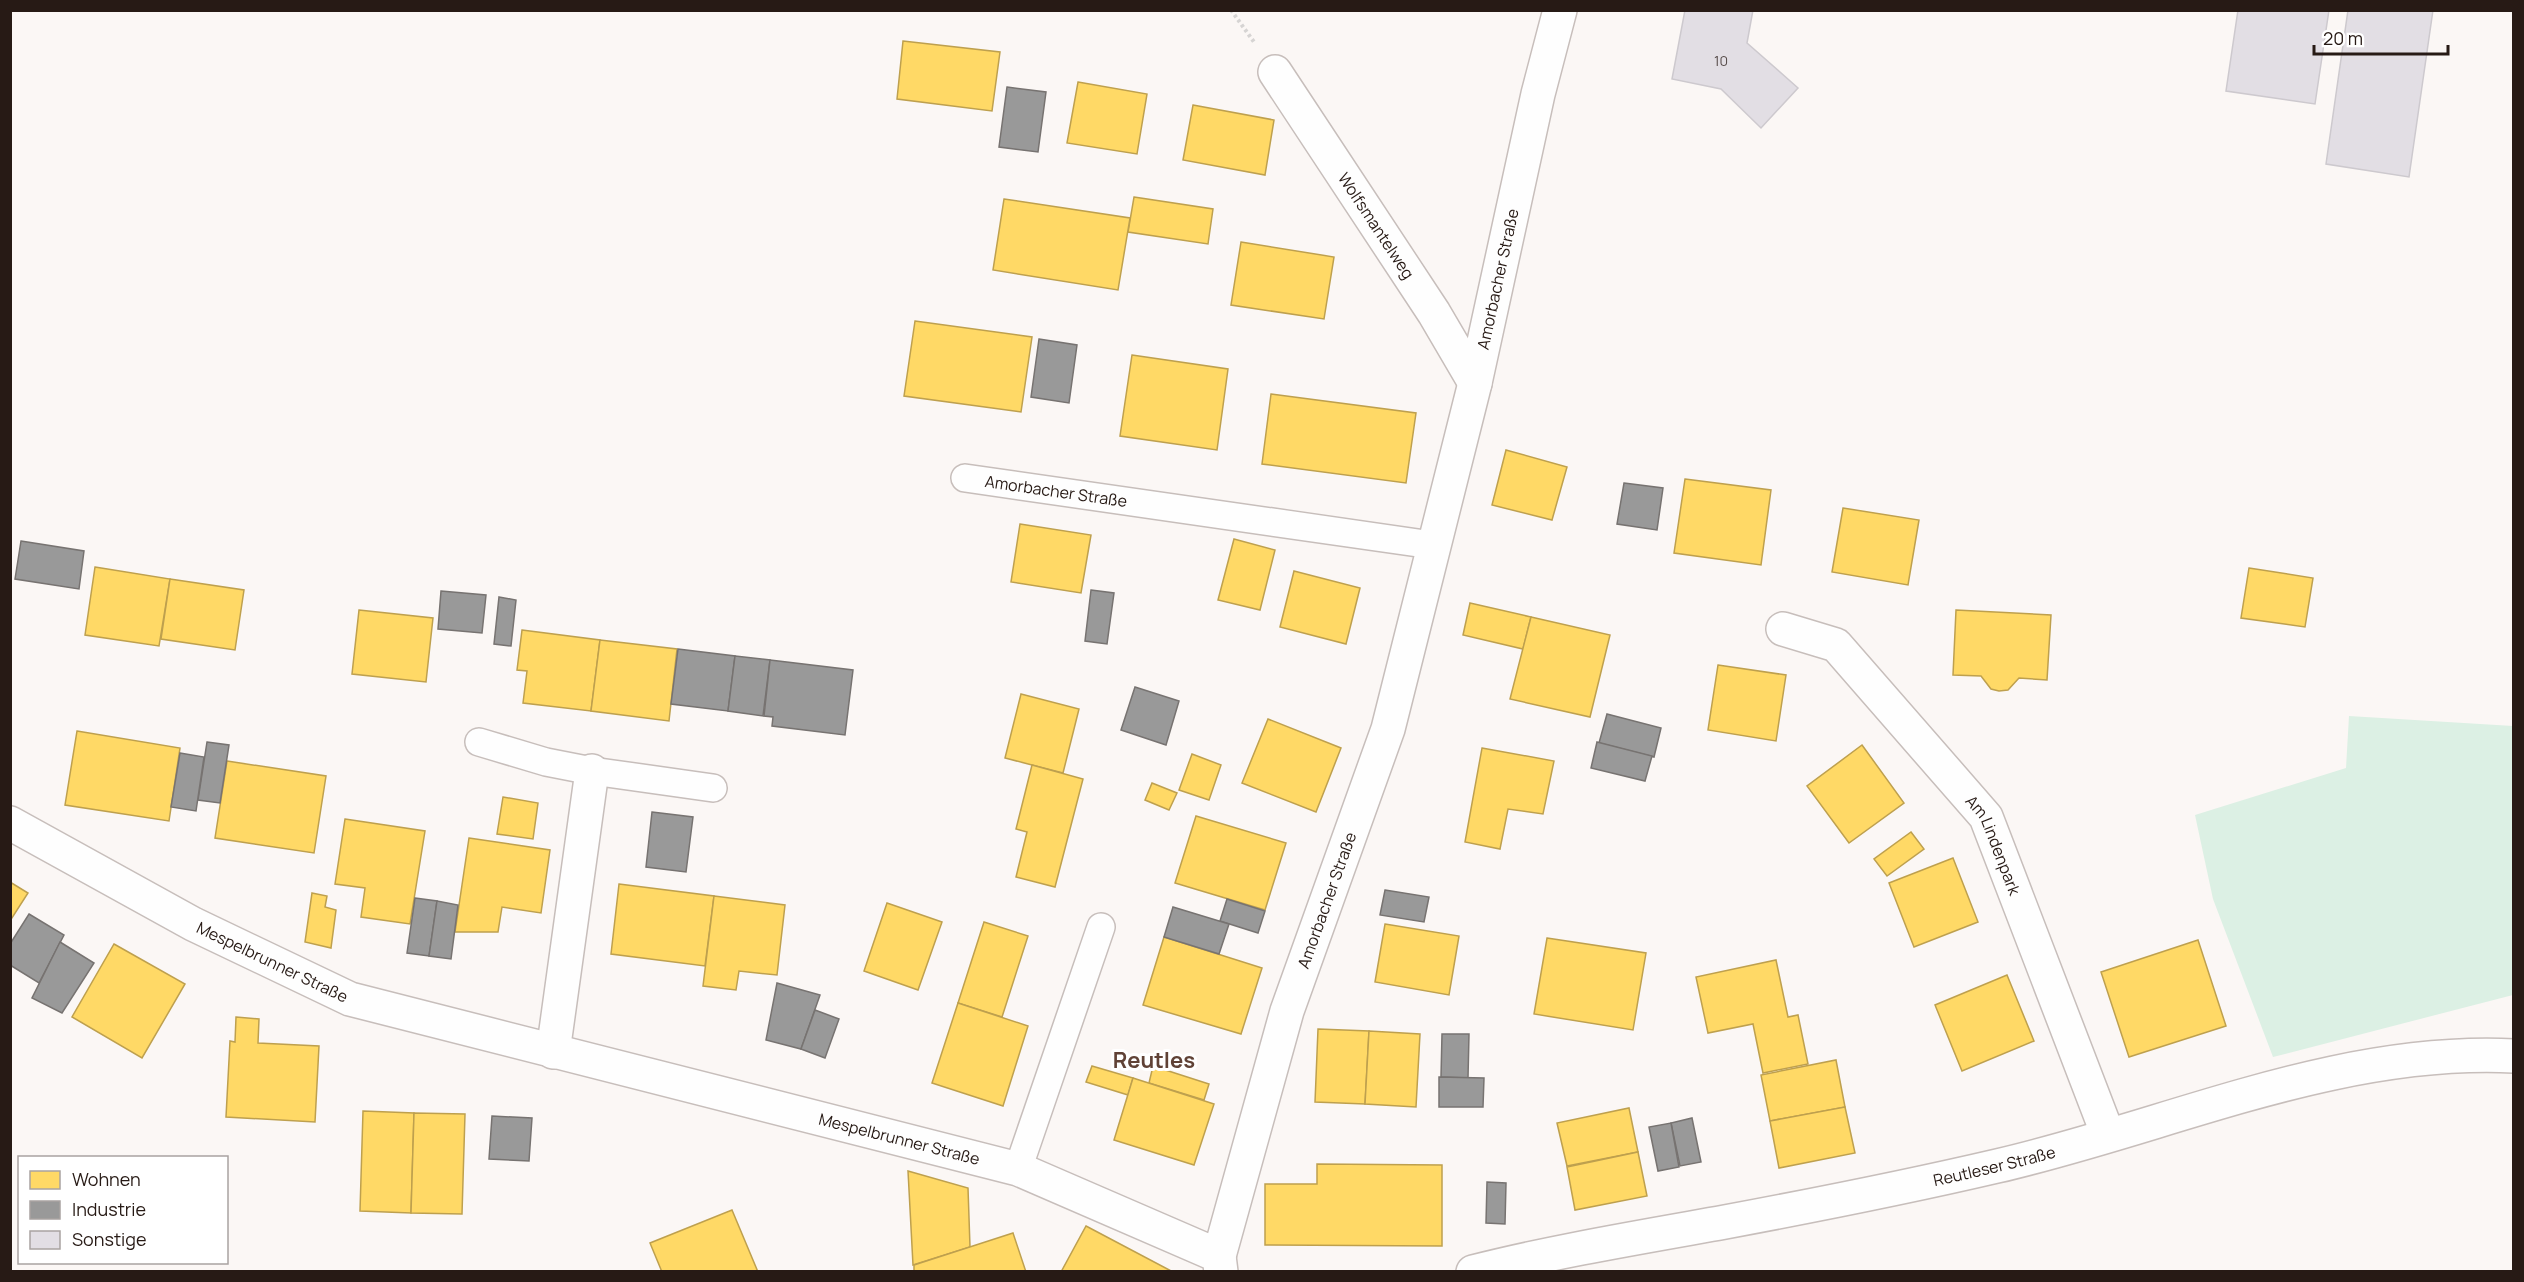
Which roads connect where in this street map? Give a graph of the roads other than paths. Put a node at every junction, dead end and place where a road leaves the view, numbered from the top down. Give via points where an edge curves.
1 (1560, 10) edge
2 (1275, 72) dead end
3 (1475, 383) junction
4 (965, 478) dead end
5 (1432, 545) junction
6 (1783, 629) dead end
7 (479, 742) dead end
8 (592, 771) junction
9 (713, 788) dead end
10 (10, 824) edge
11 (1101, 927) dead end
12 (553, 1052) junction
13 (2514, 1056) edge
14 (2108, 1135) junction
15 (1017, 1169) junction
16 (1220, 1264) edge
17 (1473, 1272) edge

1 - 3 street, Amorbacher Straße
2 - 3 street, Wolfsmantelweg via 1434,313
3 - 5 street, Amorbacher Straße
4 - 5 lane, Amorbacher Straße
5 - 16 street, Amorbacher Straße via 1388,729 1287,1011
6 - 14 street, Am Lindenpark via 1836,645 1986,817
7 - 8 lane
8 - 9 lane
8 - 12 street
10 - 12 street, Mespelbrunner Straße via 193,924 350,999
11 - 15 lane
12 - 15 street, Mespelbrunner Straße
13 - 14 street, Reutleser Straße via 2442,1058 2325,1076
14 - 17 street, Reutleser Straße via 1910,1185
15 - 16 street, Mespelbrunner Straße

